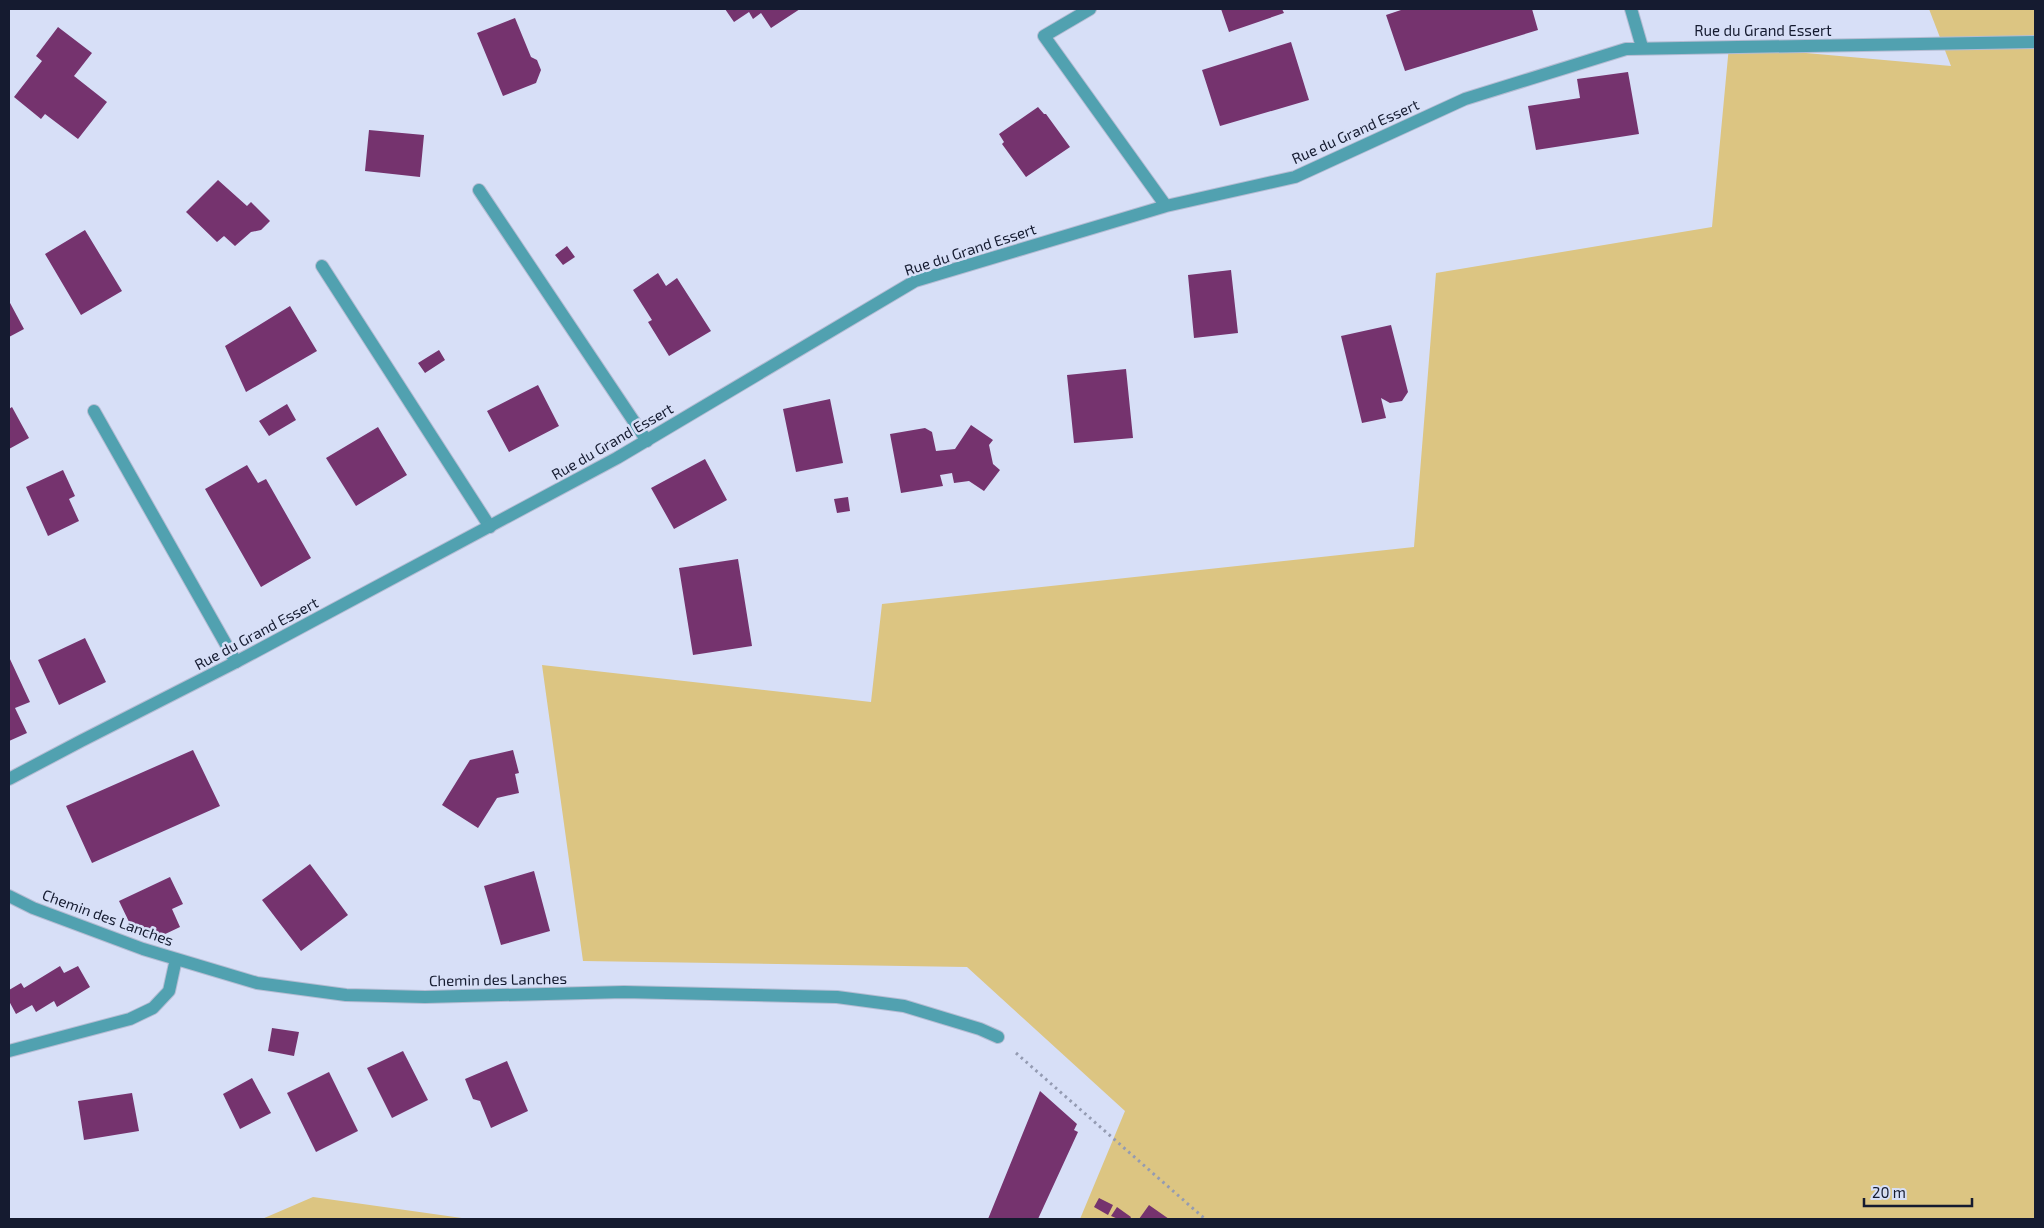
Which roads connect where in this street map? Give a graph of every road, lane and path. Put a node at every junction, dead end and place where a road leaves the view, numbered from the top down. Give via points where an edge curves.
1 (1090, 9) edge
2 (1631, 9) edge
3 (2035, 42) edge
4 (1642, 48) junction
5 (479, 190) dead end
6 (1166, 206) junction
7 (322, 266) dead end
8 (94, 411) dead end
9 (647, 441) junction
10 (490, 527) junction
11 (236, 662) junction
12 (9, 779) edge
13 (9, 896) edge
14 (176, 959) junction
15 (998, 1037) joint
16 (9, 1051) edge
17 (1205, 1219) edge

1 - 6 street via 1044,36
2 - 4 street
3 - 4 street, Rue du Grand Essert
4 - 6 street, Rue du Grand Essert via 1626,49 1465,100 1295,177
5 - 9 street
6 - 9 street, Rue du Grand Essert via 914,281
7 - 10 street
8 - 11 street
9 - 10 street, Rue du Grand Essert
10 - 11 street, Rue du Grand Essert
11 - 12 street, Rue du Grand Essert
13 - 14 street, Chemin des Lanches via 33,908
14 - 15 street, Chemin des Lanches via 257,983 346,995 425,997 624,992 837,997 904,1006
14 - 16 street via 169,991 153,1008 130,1019
15 - 17 path

